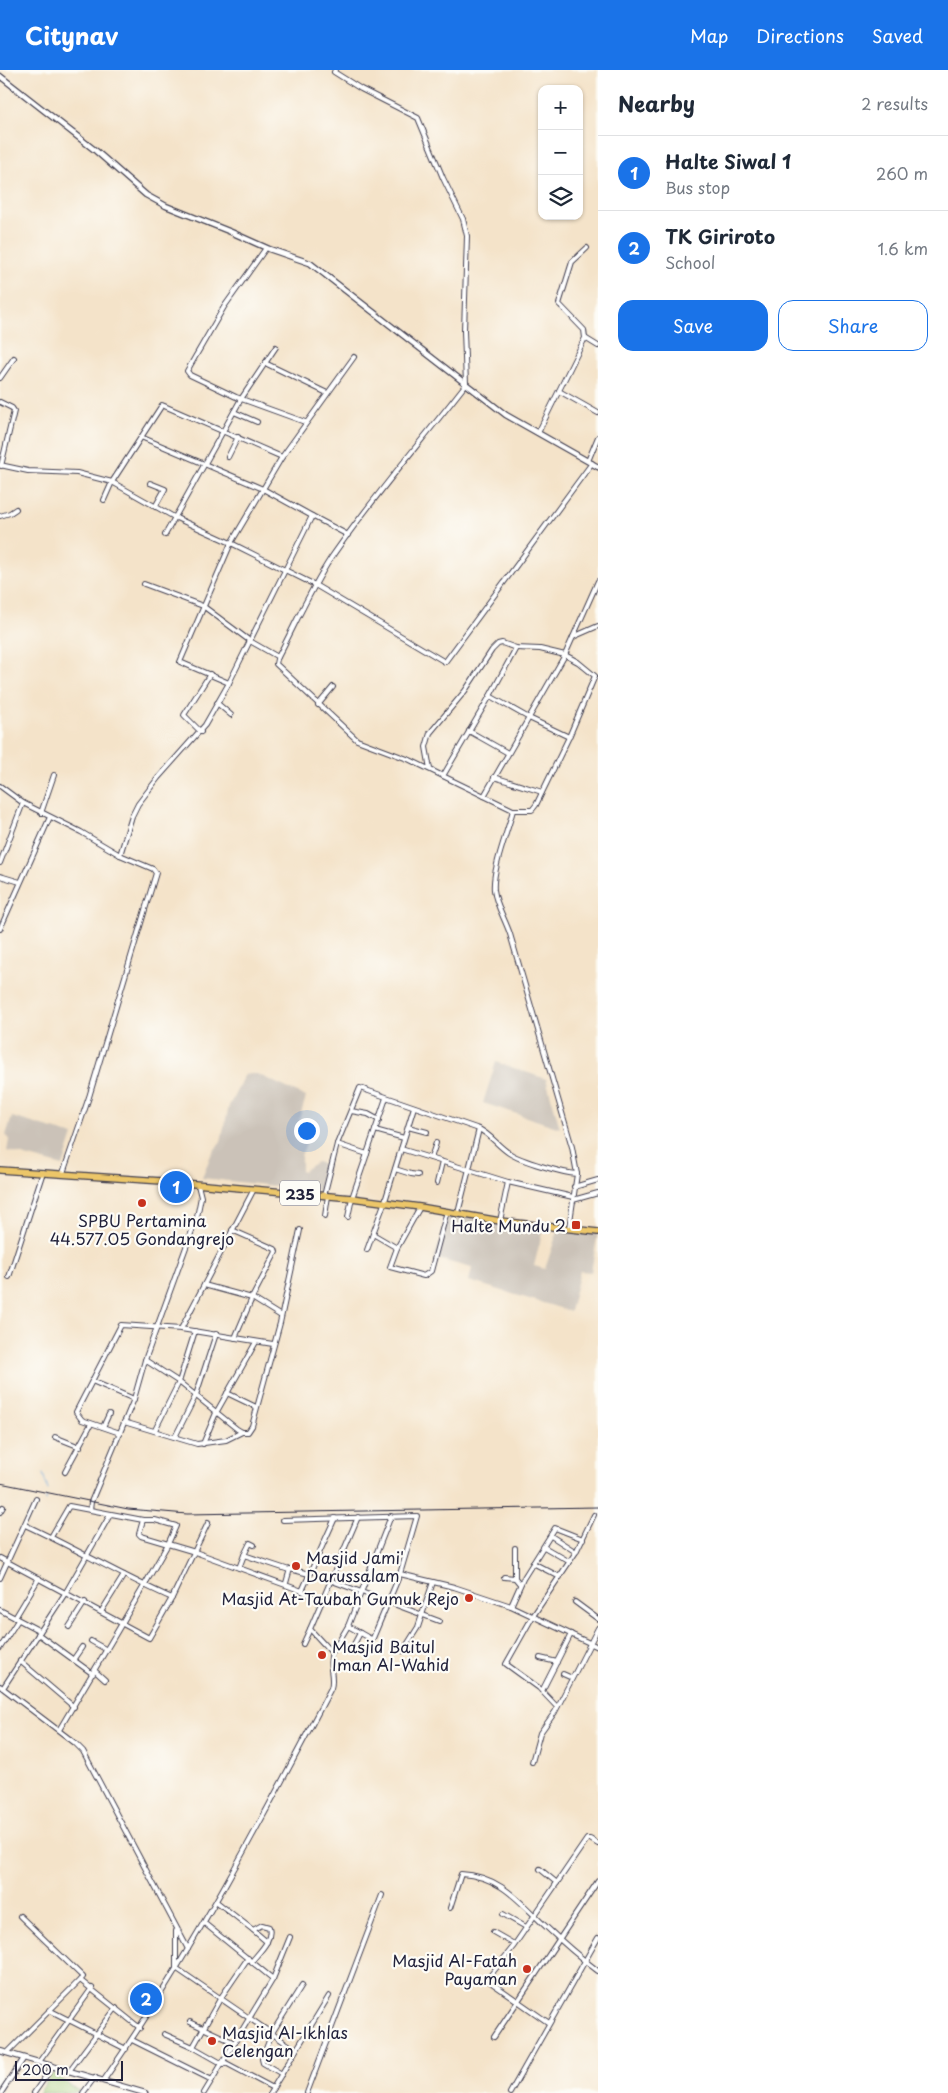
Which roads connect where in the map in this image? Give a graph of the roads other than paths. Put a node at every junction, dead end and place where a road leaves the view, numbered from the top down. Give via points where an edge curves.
1 (333, 71) edge
2 (0, 76) edge
3 (266, 248) junction
4 (587, 248) dead end
5 (585, 338) junction
6 (598, 346) edge
7 (276, 347) dead end
8 (354, 357) dead end
9 (14, 358) dead end
10 (265, 363) junction
11 (0, 378) edge
12 (466, 384) junction
13 (559, 391) junction
14 (327, 392) junction
15 (241, 399) junction
16 (0, 402) edge
17 (234, 412) junction
18 (598, 413) edge
19 (258, 422) dead end
20 (305, 422) junction
21 (223, 431) junction
22 (538, 434) junction
23 (141, 437) junction
24 (238, 437) junction
25 (598, 437) edge
26 (282, 456) junction
27 (228, 457) dead end
28 (590, 462) junction
29 (204, 464) junction
30 (1, 466) edge
31 (598, 466) edge
32 (112, 482) junction
33 (150, 483) dead end
34 (263, 489) junction
35 (104, 500) dead end
36 (155, 507) junction
37 (16, 509) dead end
38 (0, 516) edge
39 (312, 516) junction
40 (174, 517) junction
41 (165, 535) dead end
42 (348, 535) junction
43 (231, 543) junction
44 (285, 570) junction
45 (598, 581) edge
46 (144, 584) dead end
47 (315, 585) junction
48 (203, 606) junction
49 (598, 626) edge
50 (573, 637) junction
51 (250, 641) junction
52 (516, 648) junction
53 (565, 654) junction
54 (278, 657) junction
55 (210, 674) junction
56 (229, 683) junction
57 (333, 687) dead end
58 (490, 696) junction
59 (217, 704) junction
60 (318, 705) junction
61 (231, 714) dead end
62 (529, 718) junction
63 (469, 731) junction
64 (201, 732) junction
65 (569, 737) junction
66 (508, 753) junction
67 (430, 769) junction
68 (54, 775) dead end
69 (443, 776) junction
70 (494, 777) junction
71 (0, 786) edge
72 (542, 792) junction
73 (484, 796) junction
74 (23, 803) junction
75 (513, 810) junction
76 (41, 813) junction
77 (50, 817) junction
78 (120, 855) junction
79 (1, 860) edge
80 (0, 876) edge
81 (20, 882) junction
82 (0, 929) edge
83 (386, 1098) junction
84 (414, 1107) junction
85 (351, 1111) junction
86 (379, 1120) junction
87 (408, 1127) junction
88 (479, 1129) junction
89 (375, 1130) junction
90 (427, 1132) dead end
91 (404, 1138) junction
92 (436, 1143) dead end
93 (338, 1144) junction
94 (401, 1149) junction
95 (367, 1154) junction
96 (431, 1158) junction
97 (442, 1162) junction
98 (395, 1169) junction
99 (0, 1170) edge
100 (469, 1171) junction
101 (43, 1172) junction
102 (63, 1173) junction
103 (577, 1174) junction
104 (418, 1175) dead end
105 (598, 1180) edge
106 (508, 1182) junction
107 (438, 1183) dead end
108 (198, 1185) junction
109 (574, 1188) junction
110 (255, 1189) junction
111 (598, 1193) edge
112 (326, 1196) junction
113 (352, 1198) junction
114 (573, 1199) junction
115 (384, 1202) junction
116 (420, 1206) junction
117 (446, 1211) junction
118 (458, 1213) junction
119 (325, 1216) dead end
120 (348, 1217) dead end
121 (500, 1221) junction
122 (569, 1228) junction
123 (232, 1230) junction
124 (300, 1230) dead end
125 (598, 1232) edge
126 (373, 1234) junction
127 (397, 1248) junction
128 (367, 1250) dead end
129 (9, 1277) dead end
130 (204, 1285) junction
131 (252, 1298) junction
132 (281, 1316) junction
133 (158, 1327) junction
134 (181, 1329) junction
135 (195, 1331) junction
136 (216, 1334) junction
137 (235, 1338) junction
138 (256, 1342) junction
139 (273, 1344) junction
140 (145, 1360) junction
141 (92, 1381) junction
142 (179, 1382) junction
143 (227, 1393) junction
144 (196, 1395) junction
145 (134, 1399) junction
146 (256, 1407) junction
147 (216, 1413) junction
148 (109, 1414) dead end
149 (124, 1422) junction
150 (91, 1424) junction
151 (103, 1427) junction
152 (154, 1430) junction
153 (242, 1432) junction
154 (120, 1433) junction
155 (55, 1437) dead end
156 (175, 1437) junction
157 (203, 1444) junction
158 (80, 1447) junction
159 (65, 1472) dead end
160 (36, 1499) dead end
161 (3, 1507) dead end
162 (90, 1510) junction
163 (0, 1512) edge
164 (110, 1514) junction
165 (594, 1515) dead end
166 (391, 1516) junction
167 (334, 1518) junction
168 (358, 1518) junction
169 (143, 1520) junction
170 (283, 1520) dead end
171 (208, 1523) dead end
172 (25, 1526) junction
173 (551, 1536) junction
174 (51, 1537) junction
175 (583, 1539) junction
176 (168, 1544) junction
177 (254, 1545) dead end
178 (544, 1547) junction
179 (515, 1548) dead end
180 (195, 1552) junction
181 (576, 1552) junction
182 (244, 1555) junction
183 (87, 1556) junction
184 (0, 1558) edge
185 (7, 1561) junction
186 (570, 1562) junction
187 (533, 1563) junction
188 (239, 1568) junction
189 (289, 1570) junction
190 (309, 1574) junction
191 (400, 1574) junction
192 (124, 1575) junction
193 (504, 1577) dead end
194 (560, 1577) junction
195 (0, 1578) edge
196 (39, 1578) junction
197 (515, 1578) junction
198 (332, 1581) junction
199 (432, 1582) junction
200 (286, 1583) junction
201 (520, 1584) junction
202 (144, 1586) junction
203 (302, 1590) junction
204 (66, 1592) junction
205 (361, 1594) junction
206 (172, 1598) junction
207 (85, 1602) junction
208 (322, 1602) junction
209 (575, 1602) dead end
210 (388, 1603) junction
211 (511, 1606) junction
212 (0, 1610) edge
213 (101, 1612) junction
214 (423, 1616) junction
215 (533, 1616) junction
216 (17, 1619) junction
217 (598, 1619) edge
218 (439, 1621) dead end
219 (349, 1623) junction
220 (122, 1624) junction
221 (69, 1627) dead end
222 (598, 1628) edge
223 (310, 1629) junction
224 (39, 1633) junction
225 (360, 1633) junction
226 (571, 1634) junction
227 (91, 1641) dead end
228 (590, 1643) junction
229 (303, 1644) dead end
230 (354, 1645) junction
231 (82, 1647) dead end
232 (598, 1647) edge
233 (0, 1648) edge
234 (107, 1650) junction
235 (351, 1650) dead end
236 (365, 1651) dead end
237 (403, 1651) dead end
238 (332, 1653) junction
239 (540, 1658) dead end
240 (73, 1660) junction
241 (20, 1661) junction
242 (557, 1662) junction
243 (94, 1673) junction
244 (563, 1674) dead end
245 (572, 1678) junction
246 (105, 1680) dead end
247 (3, 1688) edge
248 (542, 1690) junction
249 (0, 1695) edge
250 (74, 1707) junction
251 (557, 1707) junction
252 (59, 1730) junction
253 (532, 1762) dead end
254 (598, 1844) edge
255 (540, 1868) dead end
256 (598, 1881) edge
257 (557, 1882) junction
258 (382, 1895) dead end
259 (217, 1902) junction
260 (450, 1908) dead end
261 (503, 1914) dead end
262 (533, 1914) junction
263 (20, 1916) dead end
264 (204, 1923) junction
265 (526, 1927) junction
266 (176, 1929) junction
267 (253, 1930) junction
268 (493, 1932) dead end
269 (290, 1937) dead end
270 (598, 1938) edge
271 (560, 1939) junction
272 (267, 1942) junction
273 (514, 1944) junction
274 (188, 1949) junction
275 (250, 1960) junction
276 (584, 1961) junction
277 (176, 1968) junction
278 (598, 1971) edge
279 (273, 1979) junction
280 (80, 1980) junction
281 (302, 1985) dead end
282 (92, 1988) junction
283 (329, 1996) dead end
284 (220, 1999) junction
285 (517, 2000) junction
286 (116, 2008) junction
287 (49, 2010) junction
288 (250, 2019) junction
289 (69, 2020) junction
290 (190, 2022) dead end
291 (549, 2023) junction
292 (140, 2028) junction
293 (203, 2028) junction
294 (272, 2033) junction
295 (97, 2034) junction
296 (164, 2034) dead end
297 (494, 2037) dead end
298 (132, 2040) junction
299 (235, 2043) junction
300 (193, 2047) junction
301 (126, 2049) junction
302 (296, 2050) junction
303 (0, 2051) edge
304 (8, 2052) junction
305 (24, 2058) junction
306 (39, 2062) junction
307 (224, 2063) junction
308 (53, 2066) junction
309 (69, 2070) junction
310 (282, 2074) junction
311 (95, 2077) junction
312 (104, 2080) junction
313 (212, 2080) junction
314 (2, 2086) edge
315 (273, 2088) junction
316 (85, 2091) edge
317 (1, 2093) edge
318 (34, 2093) edge
319 (92, 2093) edge
320 (142, 2093) edge
321 (204, 2093) edge
322 (270, 2093) edge
323 (307, 2093) edge
324 (510, 2093) edge

1 - 12 street via 418,118 463,219 468,245 464,332
2 - 3 street via 96,150 146,195
3 - 12 street via 317,268
3 - 15 street via 224,307 187,368 190,376
4 - 5 street via 572,262 558,304 584,330
5 - 6 street
5 - 13 street
7 - 10 street
8 - 14 street
9 - 11 street
10 - 14 street
10 - 15 street
12 - 22 street via 506,415
12 - 42 street
13 - 18 street
13 - 22 street
14 - 20 street
15 - 17 street
15 - 20 street
16 - 30 street via 14,411
17 - 19 street
17 - 21 street
20 - 26 street
21 - 23 street via 162,405
21 - 24 street
21 - 29 street
22 - 28 street
23 - 29 street
23 - 32 street
24 - 26 street
24 - 27 street
25 - 28 street
26 - 34 street
28 - 31 street
28 - 47 street via 445,662
29 - 34 street
29 - 40 street
30 - 32 street via 28,471 77,473
32 - 35 street
32 - 36 street
33 - 36 street via 164,489
34 - 39 street
34 - 43 street
36 - 40 street
37 - 38 street
39 - 42 street
39 - 44 street
40 - 41 street
40 - 43 street
42 - 47 street
43 - 44 street
43 - 48 street
44 - 47 street
44 - 51 street
45 - 50 street
46 - 48 street
47 - 54 street
48 - 51 street
48 - 55 street via 180,662
49 - 50 street
50 - 53 street
51 - 54 street
51 - 56 street
52 - 53 street
52 - 58 street
52 - 67 street via 502,643 495,646 430,733 426,748
53 - 62 street
53 - 65 street via 595,676
54 - 60 street via 276,664
55 - 56 street
55 - 64 street via 184,714
56 - 59 street
57 - 60 street
58 - 62 street
58 - 63 street
59 - 61 street
59 - 64 street
60 - 67 street via 357,740
62 - 65 street
62 - 66 street
63 - 66 street
63 - 69 street
64 - 78 street via 142,798 132,816
65 - 72 street
66 - 70 street
67 - 69 street
68 - 76 street
69 - 73 street
70 - 72 street
70 - 73 street
71 - 74 street
72 - 75 street via 532,810
73 - 75 street
74 - 76 street
74 - 79 street
75 - 103 street via 494,889 510,934
76 - 77 street
77 - 78 street
77 - 81 street
78 - 102 street via 154,869 156,873
80 - 81 street
81 - 82 street
83 - 84 street
83 - 85 street via 360,1088
83 - 86 street
84 - 87 street
84 - 88 street
85 - 86 street
85 - 93 street
86 - 89 street
87 - 90 street
87 - 91 street
88 - 100 street
88 - 103 street via 510,1154 547,1168
89 - 91 street
89 - 95 street
91 - 94 street
92 - 96 street
93 - 95 street
93 - 112 street
94 - 96 street
94 - 98 street
95 - 113 street
96 - 97 street
97 - 100 street
97 - 107 street
98 - 104 street
98 - 115 street
99 - 101 main road, 235
100 - 106 street
100 - 118 street
101 - 102 main road, 235
101 - 129 street
102 - 108 main road, 235
103 - 109 street
105 - 109 street
106 - 114 street
106 - 121 street
108 - 110 main road, 235
108 - 133 street via 201,1197 199,1210
109 - 114 street
110 - 112 main road, 235
110 - 123 street
111 - 114 street
112 - 113 main road, 235
112 - 119 street
113 - 115 main road, 235
113 - 120 street
114 - 122 street
115 - 116 main road, 235
115 - 126 street
116 - 117 main road, 235
116 - 127 street
117 - 118 main road, 235
117 - 127 street via 429,1274 424,1276 391,1268
118 - 121 main road, 235
121 - 122 main road, 235
122 - 125 main road, 235
123 - 130 street
123 - 131 street via 276,1251
124 - 132 street
126 - 127 street
126 - 128 street
130 - 131 street
130 - 134 street
131 - 132 street
131 - 137 street
132 - 139 street
133 - 134 street
133 - 140 street
133 - 141 street via 121,1325
134 - 135 street
135 - 136 street
135 - 142 street
136 - 137 street
136 - 144 street
137 - 138 street
138 - 139 street
138 - 143 street
139 - 146 street
140 - 142 street
140 - 145 street
141 - 145 street
141 - 150 street via 76,1412 80,1419
142 - 144 street
142 - 152 street
143 - 146 street
143 - 147 street
144 - 147 street
144 - 156 street
145 - 149 street
146 - 153 street via 251,1430
147 - 153 street
147 - 157 street
148 - 151 street
149 - 152 street
149 - 154 street
150 - 151 street
150 - 158 street
151 - 154 street
152 - 156 street
153 - 157 street via 232,1438
154 - 162 street
155 - 158 street
156 - 157 street
158 - 159 street
160 - 172 street
161 - 163 street
162 - 164 street
162 - 174 street via 69,1506
164 - 169 street
164 - 183 street
165 - 175 street
166 - 168 street
166 - 191 street via 418,1518
166 - 205 street
167 - 168 street
167 - 170 street
167 - 190 street
168 - 198 street
169 - 176 street via 139,1535
169 - 176 street via 175,1525
171 - 180 street
172 - 174 street
172 - 185 street
173 - 175 street via 556,1528
173 - 178 street
173 - 181 street
174 - 183 street
175 - 181 street
176 - 180 street
176 - 202 street
177 - 182 street via 250,1543
178 - 186 street
178 - 187 street
179 - 197 street
180 - 188 street
180 - 206 street
181 - 186 street
182 - 188 street
182 - 189 street
183 - 192 street
183 - 204 street
184 - 185 street
185 - 195 street
185 - 196 street
186 - 194 street
187 - 194 street
187 - 201 street
188 - 200 street
189 - 190 street
189 - 200 street
190 - 203 street
191 - 199 street
191 - 210 street
192 - 202 street
192 - 213 street
193 - 197 street
194 - 215 street
196 - 204 street
196 - 216 street
197 - 201 street
198 - 205 street
198 - 208 street
199 - 211 street
199 - 214 street
200 - 203 street
201 - 211 street
202 - 206 street
202 - 220 street
203 - 208 street
204 - 207 street
204 - 224 street
205 - 210 street
205 - 219 street
206 - 220 street via 150,1637
207 - 213 street
207 - 221 street
208 - 223 street
209 - 217 street
210 - 214 street
210 - 225 street via 372,1639
211 - 215 street
212 - 216 street
213 - 220 street
214 - 218 street
214 - 237 street
215 - 226 street
215 - 248 street via 506,1664
216 - 224 street
216 - 233 street
219 - 225 street
219 - 238 street
220 - 234 street
222 - 228 street
223 - 229 street
223 - 238 street
224 - 240 street
224 - 241 street
225 - 230 street
226 - 228 street
226 - 242 street
227 - 234 street
228 - 232 street
228 - 245 street
230 - 235 street
230 - 236 street
231 - 240 street
234 - 243 street
238 - 259 street via 331,1688
239 - 242 street
240 - 243 street
241 - 247 street
241 - 250 street
242 - 248 street
243 - 246 street
243 - 250 street
244 - 245 street
245 - 251 street
247 - 249 street
247 - 252 street
248 - 251 street
250 - 252 street
251 - 253 street via 540,1733
252 - 266 street via 87,1757
254 - 257 street via 587,1839
255 - 257 street
256 - 271 street
257 - 262 street
258 - 323 street
259 - 264 street
259 - 267 street
260 - 262 street via 463,1874 498,1884 516,1896
261 - 265 street
262 - 265 street
262 - 271 street
263 - 280 street via 82,1977
264 - 274 street
264 - 275 street
265 - 273 street
266 - 274 street
266 - 277 street
267 - 272 street
267 - 272 street via 261,1925 267,1926 270,1932
268 - 273 street
269 - 279 street
270 - 276 street
271 - 276 street
271 - 285 street
272 - 275 street
273 - 285 street via 488,1979
274 - 277 street
275 - 279 street
275 - 284 street
276 - 278 street
276 - 291 street
277 - 284 street
277 - 292 street
279 - 288 street
280 - 282 street
280 - 287 street
281 - 294 street
282 - 286 street
282 - 289 street
283 - 302 street
284 - 288 street
284 - 293 street
285 - 291 street
285 - 297 street
286 - 292 street
286 - 295 street
287 - 289 street
287 - 304 street
288 - 294 street
288 - 299 street
289 - 295 street
289 - 306 street
290 - 293 street
291 - 324 street
292 - 298 street
293 - 299 street
293 - 300 street
294 - 302 street
294 - 310 street via 262,2061
295 - 301 street
295 - 309 street
296 - 300 street
298 - 301 street
298 - 313 street
299 - 307 street
300 - 307 street
301 - 312 street
302 - 310 street
303 - 304 street
304 - 305 street
305 - 306 street
305 - 314 street
306 - 308 street
307 - 313 street
307 - 315 street
308 - 309 street
308 - 318 street
309 - 311 street
310 - 315 street
311 - 312 street
311 - 316 street
312 - 320 street
313 - 321 street
314 - 317 street
315 - 322 street
316 - 319 street

